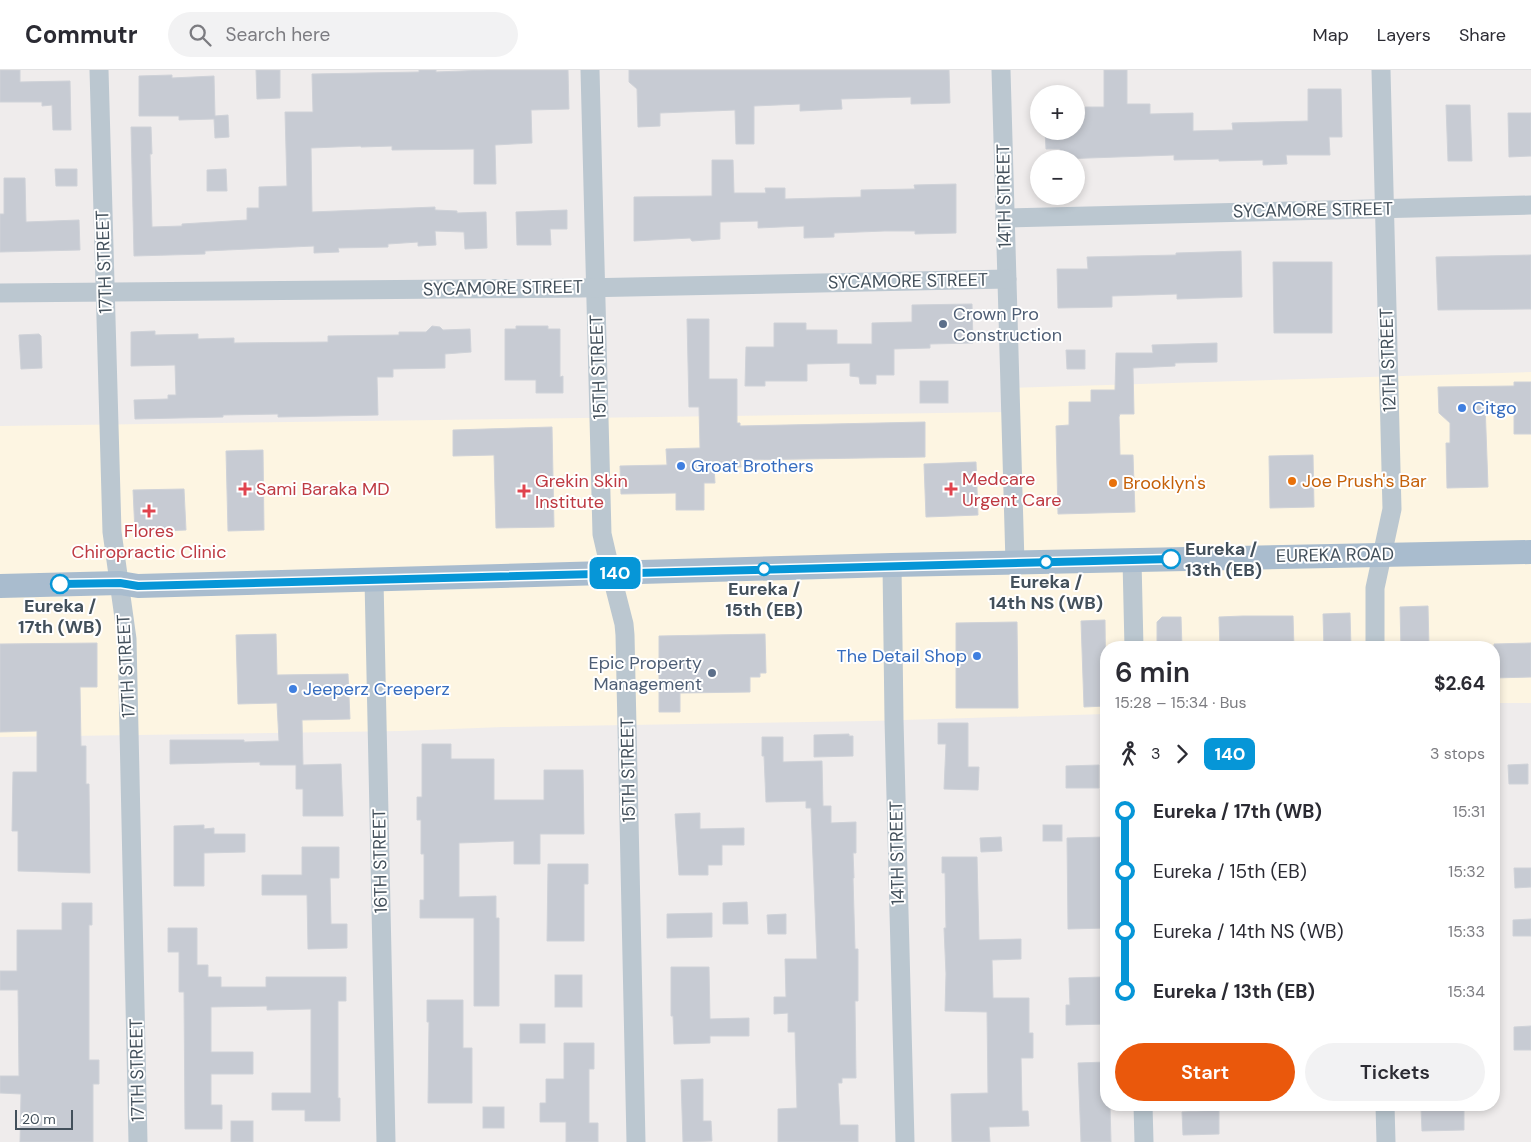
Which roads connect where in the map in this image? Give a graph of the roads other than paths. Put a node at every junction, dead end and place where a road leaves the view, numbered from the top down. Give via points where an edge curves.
1 (99, 70) edge
2 (590, 70) edge
3 (1001, 70) edge
4 (1381, 70) edge
5 (1531, 204) edge
6 (1384, 209) junction
7 (1005, 218) junction
8 (1006, 279) junction
9 (596, 287) junction
10 (105, 292) junction
11 (0, 293) edge
12 (1531, 552) edge
13 (1382, 554) junction
14 (1132, 560) junction
15 (1015, 563) junction
16 (892, 565) junction
17 (611, 573) junction
18 (374, 580) junction
19 (120, 583) junction
20 (0, 586) edge
21 (1134, 641) edge
22 (1375, 641) edge
23 (1143, 1111) edge
24 (1385, 1111) edge
25 (138, 1142) edge
26 (386, 1142) edge
27 (636, 1142) edge
28 (905, 1142) edge
29 (1144, 1142) edge
30 (1386, 1142) edge

1 - 10 street, 17TH STREET
2 - 9 street, 15TH STREET
3 - 7 street, 14TH STREET
4 - 6 street, 12TH STREET
5 - 6 street, SYCAMORE STREET
6 - 7 street, SYCAMORE STREET
6 - 13 street, 12TH STREET via 1392,510
7 - 8 street, 14TH STREET
8 - 9 street, SYCAMORE STREET
8 - 15 street, 14TH STREET
9 - 10 street, SYCAMORE STREET
9 - 17 street, 15TH STREET via 602,529
10 - 11 street, SYCAMORE STREET
10 - 19 street, 17TH STREET via 113,534
12 - 13 main road, EUREKA ROAD
13 - 14 main road, EUREKA ROAD
13 - 22 street, 12TH STREET via 1374,588
14 - 15 main road, EUREKA ROAD
14 - 21 street
15 - 16 main road, EUREKA ROAD
16 - 17 main road, EUREKA ROAD
16 - 28 street, 14TH STREET
17 - 18 main road, EUREKA ROAD
17 - 27 street, 15TH STREET via 625,635
18 - 19 main road, EUREKA ROAD via 138,586
18 - 26 street, 16TH STREET
19 - 20 main road, EUREKA ROAD
19 - 25 street, 17TH STREET via 128,639
23 - 29 street
24 - 30 street

